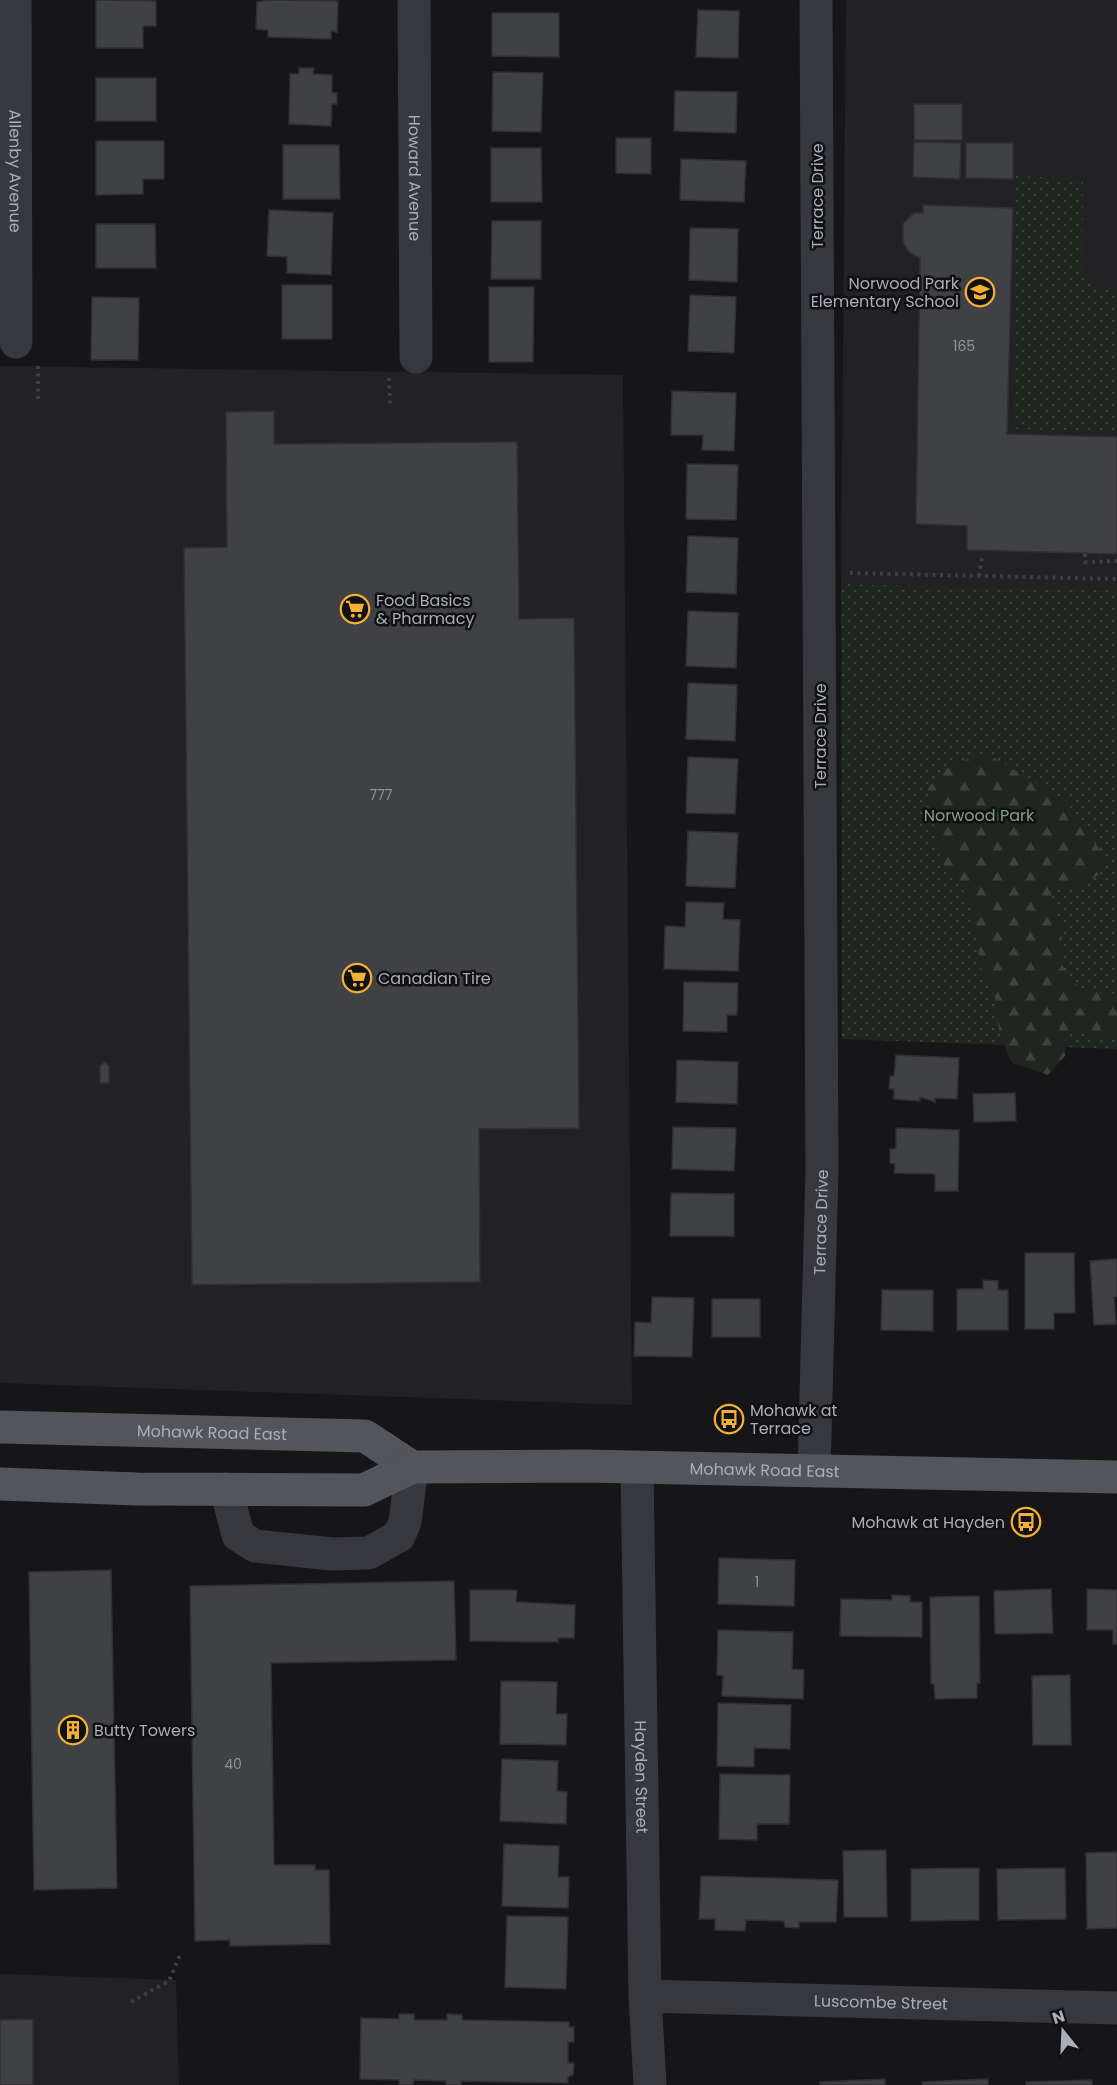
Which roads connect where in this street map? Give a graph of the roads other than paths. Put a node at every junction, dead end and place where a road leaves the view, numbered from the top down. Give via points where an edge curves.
1 (15, 0) edge
2 (414, 0) edge
3 (816, 0) edge
4 (15, 342) dead end
5 (416, 357) dead end
6 (0, 1426) edge
7 (412, 1467) junction
8 (637, 1468) junction
9 (814, 1471) junction
10 (1117, 1477) edge
11 (0, 1484) edge
12 (226, 1488) junction
13 (645, 1996) junction
14 (1117, 2008) edge
15 (650, 2085) edge

1 - 4 street, Allenby Avenue
2 - 5 street, Howard Avenue
3 - 9 street, Terrace Drive via 822,1170
6 - 7 main road, Mohawk Road East via 365,1436
7 - 8 main road, Mohawk Road East
7 - 12 main road, Mohawk Road East via 364,1490
7 - 12 street via 405,1522 399,1536 369,1553 332,1554 255,1546 238,1535
8 - 9 main road, Mohawk Road East
8 - 13 street, Hayden Street
9 - 10 main road, Mohawk Road East
11 - 12 main road, Mohawk Road East
13 - 14 street, Luscombe Street
13 - 15 street, Hayden Street

